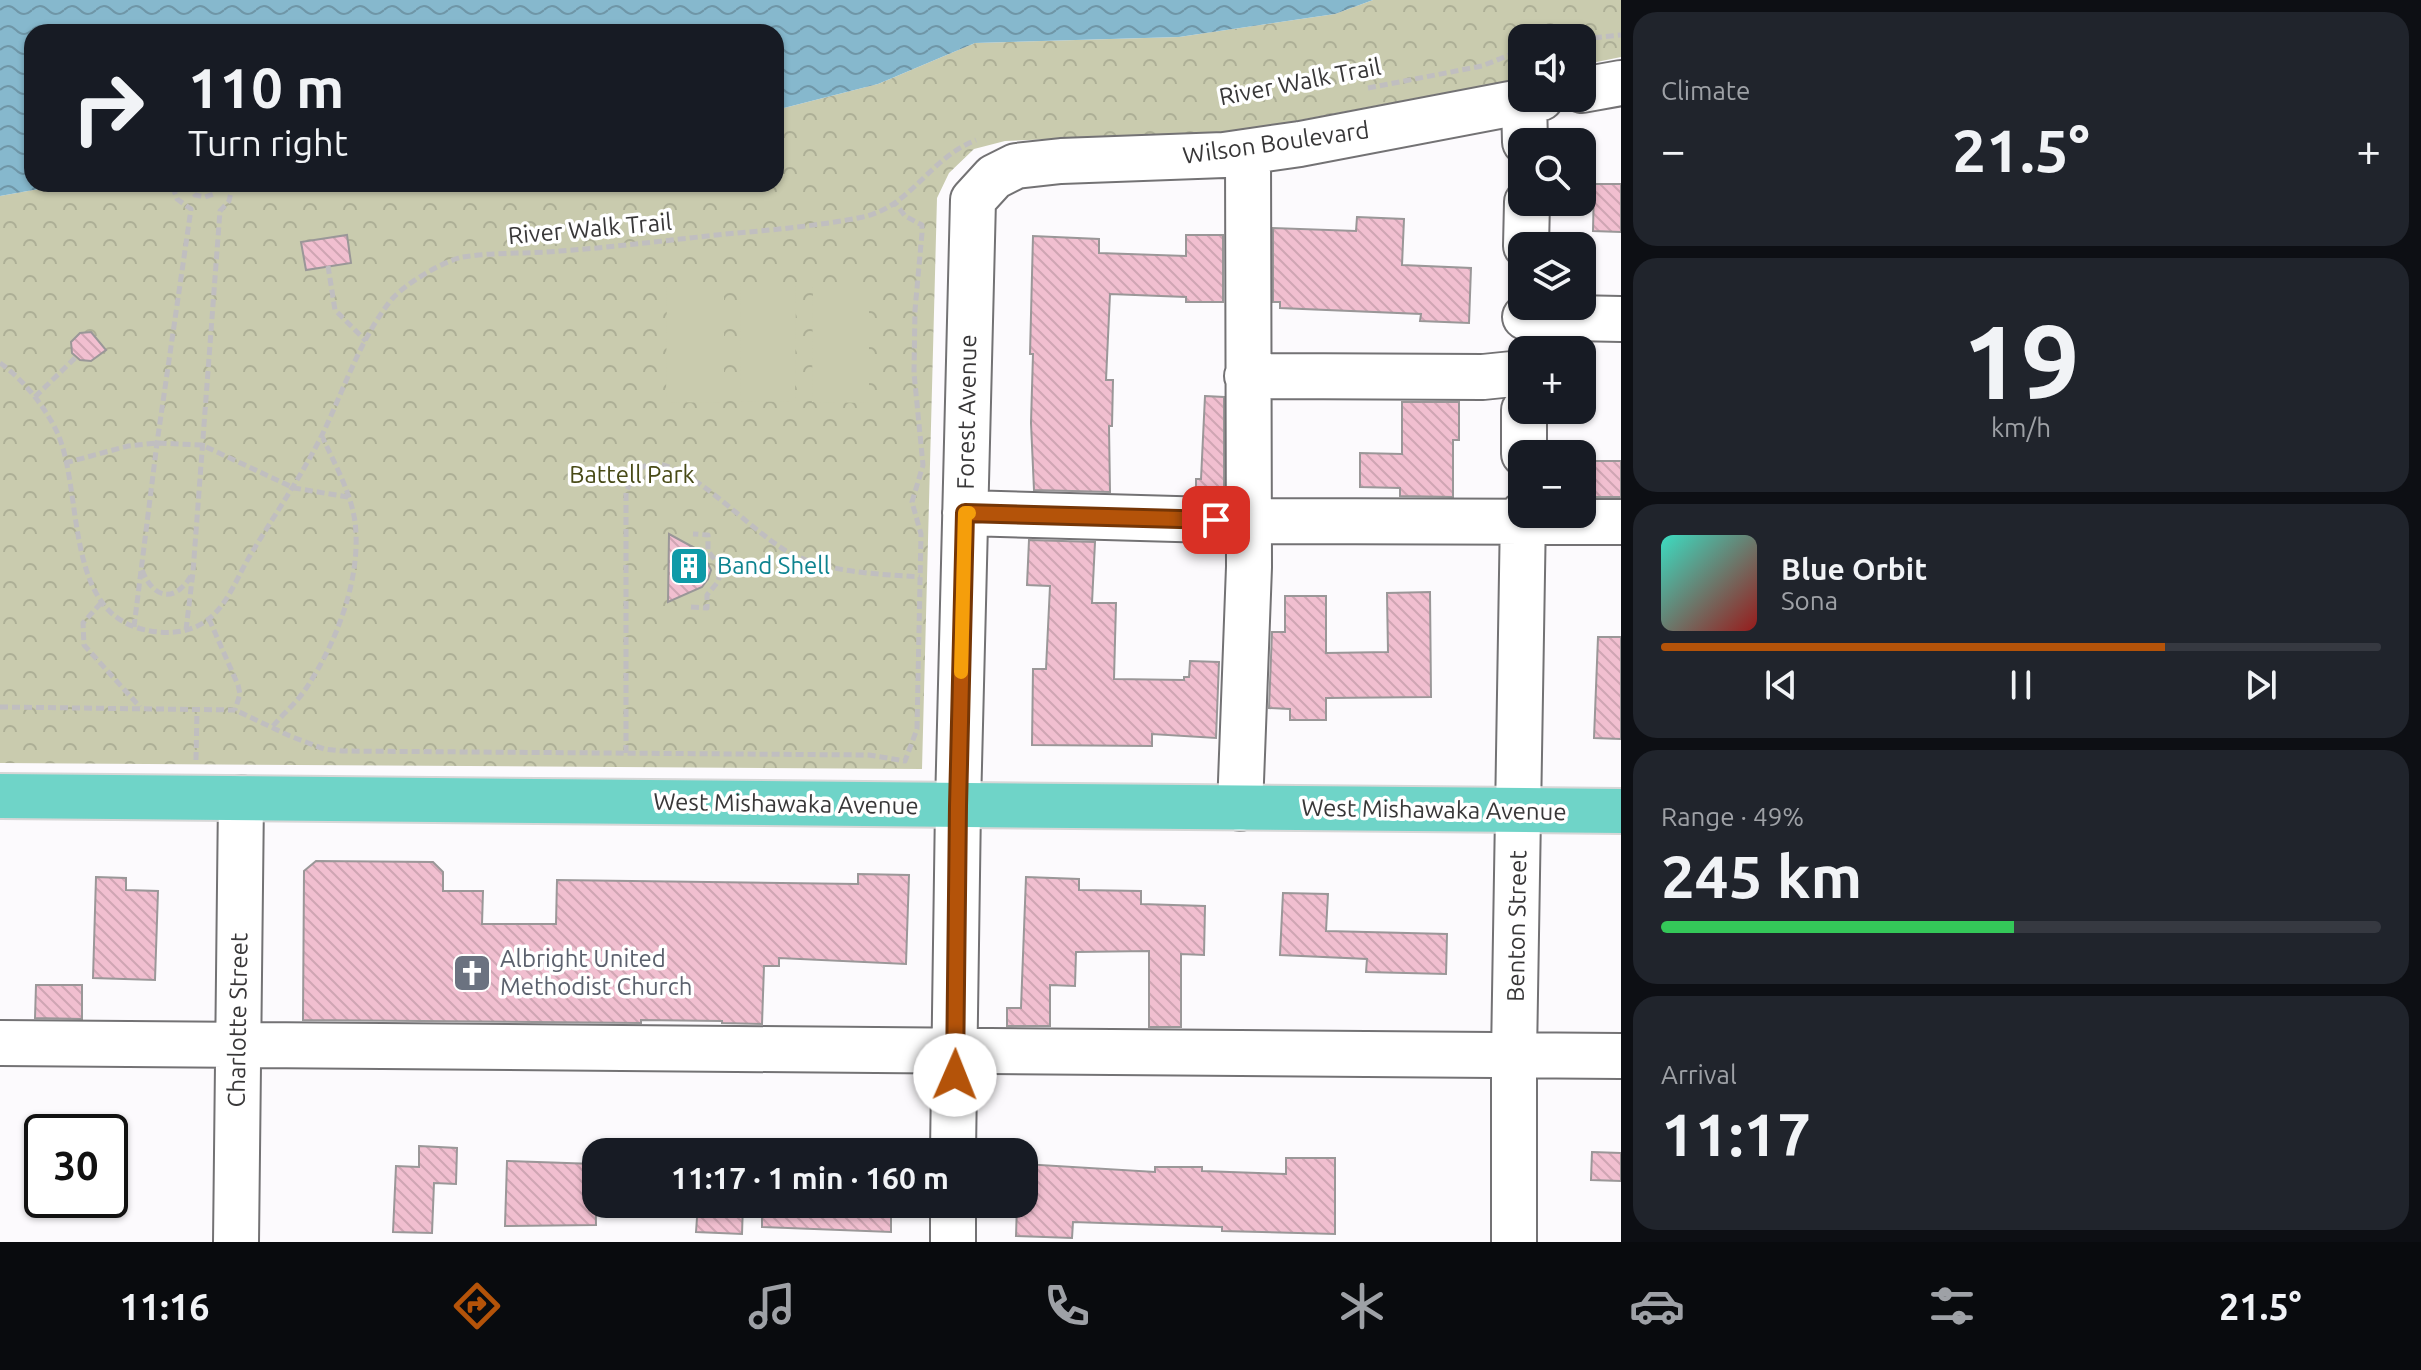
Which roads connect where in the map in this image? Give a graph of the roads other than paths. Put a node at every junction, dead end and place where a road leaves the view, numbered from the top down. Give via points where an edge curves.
1 (1621, 83) edge
2 (1596, 87) edge
3 (1530, 114) edge
4 (1248, 152) junction
5 (973, 200) joint
6 (1621, 319) edge
7 (1525, 324) edge
8 (1508, 374) edge
9 (1247, 376) junction
10 (965, 513) junction
11 (1508, 518) edge
12 (1247, 521) junction
13 (1596, 521) edge
14 (1621, 522) edge
15 (1523, 528) edge
16 (0, 796) edge
17 (241, 798) junction
18 (958, 806) junction
19 (1240, 808) junction
20 (1520, 810) junction
21 (1621, 811) edge
22 (0, 1043) edge
23 (237, 1045) junction
24 (956, 1049) junction
25 (1514, 1055) junction
26 (1621, 1056) edge
27 (953, 1138) edge
28 (953, 1218) edge
29 (236, 1242) edge
30 (953, 1242) edge
31 (1514, 1242) edge

1 - 2 street
3 - 4 street, Wilson Boulevard
4 - 5 street, Wilson Boulevard via 1016,166 994,177
4 - 9 street
5 - 10 street, Forest Avenue
6 - 7 street
8 - 9 street
9 - 12 street
10 - 12 street
10 - 18 street, Forest Avenue
11 - 12 street
12 - 19 street
13 - 14 street
15 - 20 street, Benton Street
16 - 17 main road, West Mishawaka Avenue
17 - 18 main road, West Mishawaka Avenue
17 - 23 street, Charlotte Street
18 - 19 main road, West Mishawaka Avenue
18 - 24 street, Forest Avenue
19 - 20 main road, West Mishawaka Avenue
20 - 21 main road, West Mishawaka Avenue
20 - 25 street, Benton Street
22 - 23 street
23 - 24 street
23 - 29 street, Charlotte Street
24 - 25 street
24 - 27 street, Forest Avenue
25 - 26 street
25 - 31 street, Benton Street
28 - 30 street

